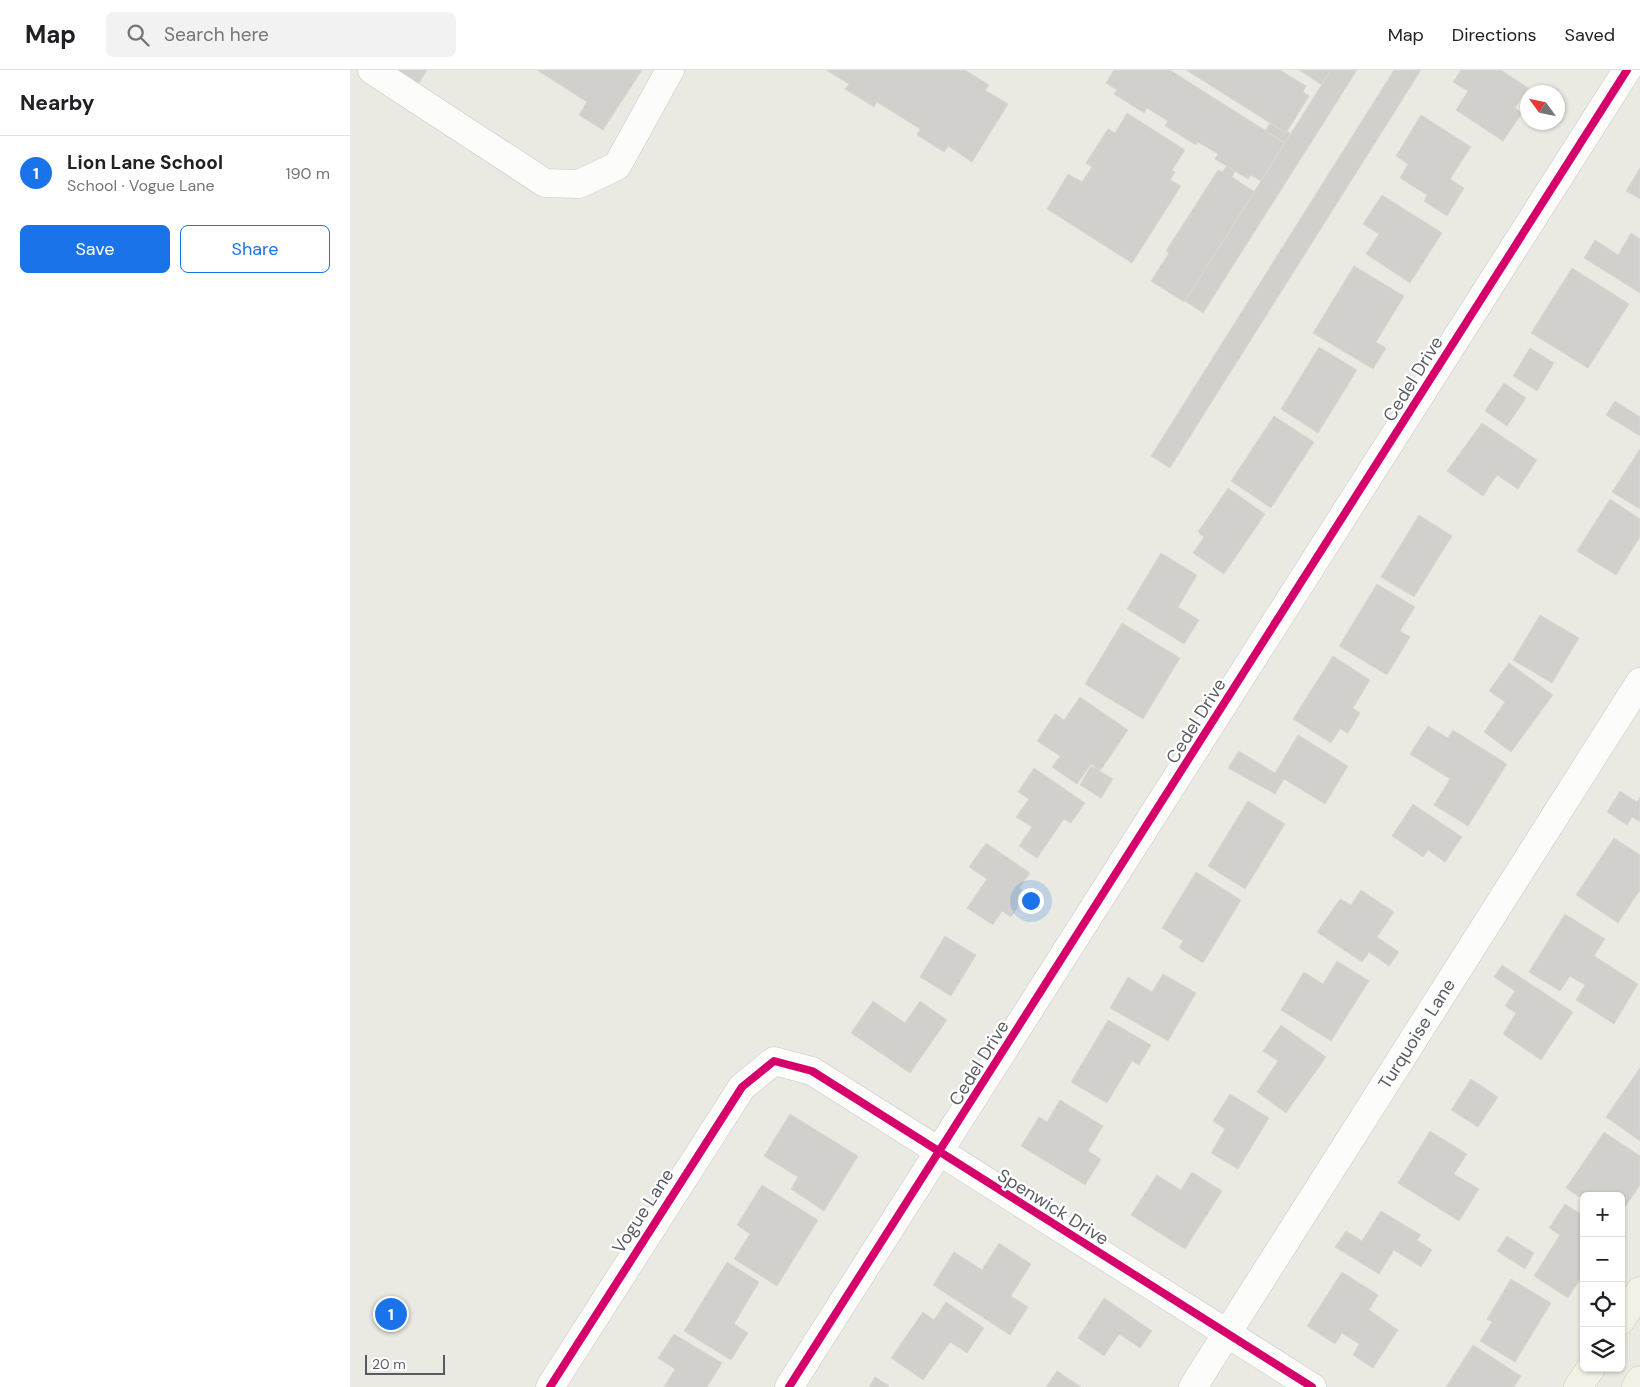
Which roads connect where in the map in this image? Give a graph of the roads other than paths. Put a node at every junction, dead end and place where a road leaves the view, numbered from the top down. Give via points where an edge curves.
1 (372, 70) edge
2 (670, 70) edge
3 (1627, 70) edge
4 (1640, 682) edge
5 (774, 1061) joint
6 (939, 1153) junction
7 (1640, 1291) edge
8 (1625, 1314) edge
9 (1227, 1334) junction
10 (1640, 1380) edge
11 (550, 1387) edge
12 (790, 1387) edge
13 (1193, 1387) edge
14 (1312, 1387) edge
15 (1636, 1387) edge

1 - 2 street via 545,183 578,184 618,166
3 - 6 street, Cedel Drive
4 - 9 street, Turquoise Lane
5 - 6 street, Spenwick Drive via 812,1071
5 - 11 street, Vogue Lane via 742,1087
6 - 9 street, Spenwick Drive
6 - 12 street, Cedel Drive
7 - 8 main road
9 - 13 street, Turquoise Lane
9 - 14 street, Spenwick Drive
10 - 15 main road

